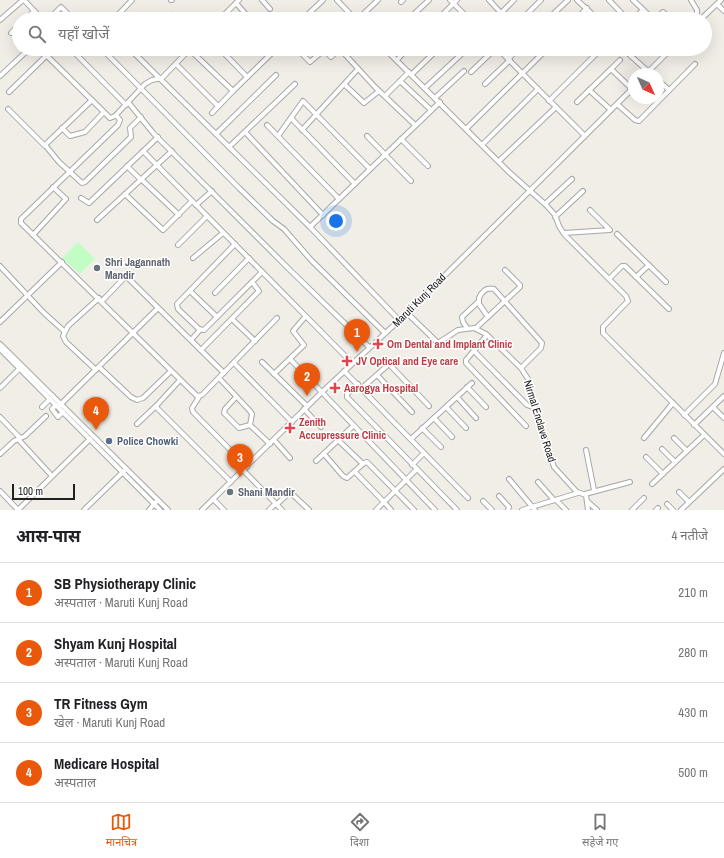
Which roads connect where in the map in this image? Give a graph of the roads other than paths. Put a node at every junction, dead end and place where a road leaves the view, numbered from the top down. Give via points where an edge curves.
1 (23, 0) edge
2 (132, 0) edge
3 (262, 0) edge
4 (323, 0) edge
5 (337, 0) edge
6 (378, 0) edge
7 (429, 0) edge
8 (450, 0) edge
9 (457, 0) edge
10 (489, 0) edge
11 (514, 0) edge
12 (541, 0) edge
13 (568, 0) edge
14 (577, 0) edge
15 (609, 0) edge
16 (633, 0) edge
17 (691, 0) edge
18 (721, 0) edge
19 (237, 2) edge
20 (454, 4) junction
21 (717, 4) junction
22 (270, 8) dead end
23 (587, 8) junction
24 (643, 10) joint
25 (34, 11) edge
26 (724, 11) edge
27 (56, 12) edge
28 (66, 12) edge
29 (121, 12) edge
30 (227, 12) edge
31 (245, 12) edge
32 (311, 12) edge
33 (348, 12) edge
34 (365, 12) edge
35 (416, 12) edge
36 (445, 12) edge
37 (462, 12) edge
38 (500, 12) edge
39 (502, 12) edge
40 (529, 12) edge
41 (555, 12) edge
42 (583, 12) edge
43 (590, 12) edge
44 (620, 12) edge
45 (645, 12) edge
46 (697, 12) edge
47 (709, 12) edge
48 (0, 20) edge
49 (21, 56) edge
50 (46, 56) edge
51 (48, 56) edge
52 (78, 56) edge
53 (109, 56) edge
54 (137, 56) edge
55 (183, 56) edge
56 (197, 56) edge
57 (227, 56) edge
58 (269, 56) edge
59 (303, 56) edge
60 (316, 56) edge
61 (346, 56) edge
62 (392, 56) edge
63 (400, 56) edge
64 (430, 56) edge
65 (459, 56) edge
66 (488, 56) edge
67 (506, 56) edge
68 (512, 56) edge
69 (540, 56) edge
70 (594, 56) edge
71 (631, 56) edge
72 (665, 56) edge
73 (509, 59) junction
74 (396, 60) junction
75 (620, 60) dead end
76 (176, 64) junction
77 (696, 64) dead end
78 (644, 68) edge
79 (654, 68) edge
80 (358, 69) junction
81 (611, 69) junction
82 (464, 71) dead end
83 (471, 72) dead end
84 (410, 73) junction
85 (522, 73) junction
86 (276, 75) dead end
87 (0, 76) edge
88 (247, 77) junction
89 (160, 79) junction
90 (400, 81) junction
91 (295, 84) dead end
92 (485, 84) dead end
93 (628, 84) edge
94 (345, 85) junction
95 (664, 85) edge
96 (425, 88) junction
97 (141, 89) junction
98 (538, 89) junction
99 (589, 90) junction
100 (669, 90) junction
101 (233, 91) junction
102 (379, 91) junction
103 (9, 92) dead end
104 (628, 93) edge
105 (385, 96) junction
106 (436, 98) junction
107 (92, 100) junction
108 (549, 100) junction
109 (440, 102) junction
110 (577, 102) dead end
111 (127, 103) junction
112 (617, 104) junction
113 (218, 106) junction
114 (556, 107) junction
115 (8, 108) dead end
116 (431, 110) junction
117 (611, 110) junction
118 (103, 113) junction
119 (212, 113) dead end
120 (116, 115) junction
121 (317, 115) junction
122 (141, 117) junction
123 (291, 118) junction
124 (267, 125) dead end
125 (416, 125) junction
126 (62, 128) junction
127 (467, 128) junction
128 (302, 130) junction
129 (245, 132) junction
130 (216, 134) junction
131 (158, 136) junction
132 (278, 136) junction
133 (367, 136) dead end
134 (585, 136) junction
135 (401, 139) junction
136 (483, 144) junction
137 (45, 146) junction
138 (229, 147) junction
139 (143, 151) junction
140 (172, 151) junction
141 (386, 154) junction
142 (499, 161) junction
143 (157, 165) junction
144 (127, 166) junction
145 (428, 166) dead end
146 (370, 169) junction
147 (70, 171) junction
148 (141, 179) junction
149 (572, 179) dead end
150 (411, 181) dead end
151 (355, 184) junction
152 (53, 187) junction
153 (212, 191) junction
154 (529, 191) junction
155 (583, 191) dead end
156 (125, 194) junction
157 (81, 198) dead end
158 (339, 199) junction
159 (192, 202) junction
160 (545, 204) junction
161 (196, 205) junction
162 (590, 210) dead end
163 (323, 215) junction
164 (179, 216) junction
165 (207, 216) junction
166 (555, 217) junction
167 (97, 220) dead end
168 (310, 227) junction
169 (223, 233) junction
170 (564, 234) junction
171 (617, 234) dead end
172 (33, 235) junction
173 (235, 244) junction
174 (178, 245) dead end
175 (193, 258) dead end
176 (249, 258) junction
177 (62, 262) junction
178 (0, 266) edge
179 (649, 266) junction
180 (506, 270) dead end
181 (262, 272) junction
182 (636, 277) junction
183 (609, 279) junction
184 (252, 282) junction
185 (666, 282) dead end
186 (190, 291) junction
187 (214, 293) dead end
188 (27, 295) junction
189 (100, 300) junction
190 (479, 301) junction
191 (505, 301) junction
192 (158, 308) junction
193 (669, 309) dead end
194 (407, 313) junction
195 (217, 317) junction
196 (306, 317) junction
197 (488, 317) junction
198 (277, 318) dead end
199 (232, 319) junction
200 (399, 320) junction
201 (0, 322) edge
202 (467, 328) junction
203 (476, 328) junction
204 (200, 330) junction
205 (64, 331) junction
206 (134, 333) junction
207 (385, 333) junction
208 (487, 335) junction
209 (191, 340) junction
210 (255, 341) junction
211 (0, 344) edge
212 (369, 347) junction
213 (0, 349) edge
214 (201, 350) junction
215 (474, 351) junction
216 (724, 353) edge
217 (290, 359) junction
218 (262, 362) dead end
219 (234, 363) junction
220 (352, 363) junction
221 (21, 367) junction
222 (99, 367) junction
223 (521, 368) junction
224 (96, 370) junction
225 (171, 371) junction
226 (344, 371) junction
227 (224, 373) junction
228 (274, 374) junction
229 (377, 375) junction
230 (219, 378) junction
231 (180, 380) junction
232 (472, 383) dead end
233 (358, 384) junction
234 (467, 387) junction
235 (0, 388) edge
236 (362, 388) junction
237 (322, 392) junction
238 (724, 396) edge
239 (199, 397) junction
240 (236, 397) junction
241 (457, 397) junction
242 (50, 399) junction
243 (673, 404) junction
244 (58, 406) junction
245 (156, 406) junction
246 (429, 406) dead end
247 (42, 407) dead end
248 (446, 407) junction
249 (486, 407) dead end
250 (713, 407) junction
251 (306, 408) junction
252 (535, 408) junction
253 (63, 412) junction
254 (412, 412) dead end
255 (684, 415) junction
256 (46, 416) dead end
257 (0, 417) edge
258 (434, 418) junction
259 (476, 418) dead end
260 (724, 418) edge
261 (292, 422) junction
262 (137, 424) dead end
263 (250, 425) junction
264 (694, 425) junction
265 (353, 426) junction
266 (526, 426) dead end
267 (321, 427) dead end
268 (422, 428) junction
269 (466, 428) dead end
270 (704, 434) junction
271 (452, 437) dead end
272 (91, 438) junction
273 (644, 438) dead end
274 (674, 438) dead end
275 (19, 439) junction
276 (411, 439) junction
277 (274, 440) junction
278 (338, 440) junction
279 (270, 444) junction
280 (441, 447) dead end
281 (662, 449) dead end
282 (586, 450) dead end
283 (687, 451) junction
284 (424, 453) junction
285 (0, 454) edge
286 (324, 454) junction
287 (724, 454) edge
288 (646, 457) dead end
289 (290, 458) dead end
290 (316, 461) dead end
291 (675, 462) junction
292 (363, 464) junction
293 (412, 465) junction
294 (247, 467) junction
295 (724, 468) edge
296 (243, 470) junction
297 (417, 470) junction
298 (124, 471) junction
299 (355, 472) junction
300 (663, 474) junction
301 (52, 476) junction
302 (508, 479) dead end
303 (406, 480) junction
304 (231, 482) junction
305 (538, 482) dead end
306 (630, 482) dead end
307 (652, 484) dead end
308 (594, 490) junction
309 (395, 491) junction
310 (0, 492) edge
311 (679, 492) dead end
312 (578, 493) junction
313 (585, 494) junction
314 (499, 496) dead end
315 (468, 498) dead end
316 (644, 498) dead end
317 (213, 499) junction
318 (555, 500) junction
319 (587, 500) junction
320 (483, 501) dead end
321 (156, 502) junction
322 (384, 502) junction
323 (689, 502) junction
324 (276, 504) junction
325 (667, 504) dead end
326 (534, 508) edge
327 (18, 510) edge
328 (84, 510) edge
329 (148, 510) edge
330 (160, 510) edge
331 (168, 510) edge
332 (203, 510) edge
333 (224, 510) edge
334 (269, 510) edge
335 (282, 510) edge
336 (309, 510) edge
337 (376, 510) edge
338 (391, 510) edge
339 (414, 510) edge
340 (435, 510) edge
341 (457, 510) edge
342 (492, 510) edge
343 (508, 510) edge
344 (522, 510) edge
345 (566, 510) edge
346 (588, 510) edge
347 (597, 510) edge
348 (632, 510) edge
349 (673, 510) edge
350 (681, 510) edge

1 - 25 street
1 - 48 street
2 - 29 street
3 - 22 street
4 - 32 street
5 - 33 street
6 - 34 street
7 - 35 street
8 - 20 street
9 - 20 street
10 - 38 street
11 - 39 street
12 - 40 street
13 - 41 street
14 - 23 street
15 - 44 street
16 - 24 street
17 - 46 street
18 - 21 street
19 - 30 street
19 - 31 street
20 - 36 street
20 - 37 street
21 - 26 street
21 - 47 street
23 - 42 street
23 - 43 street
24 - 45 street
27 - 28 street via 61,7
49 - 87 street
50 - 103 street
51 - 107 street
52 - 111 street
53 - 97 street
54 - 89 street
55 - 76 street
56 - 101 street
57 - 88 street
58 - 88 street
59 - 60 street via 309,62
61 - 80 street
62 - 74 street
63 - 74 street
64 - 84 street
65 - 96 street
66 - 83 street
67 - 73 street
68 - 73 street
69 - 85 street
70 - 108 street
71 - 78 street
72 - 79 street
73 - 85 street
73 - 92 street
74 - 84 street
75 - 81 street
76 - 89 street
76 - 113 street
77 - 100 street
80 - 94 street
80 - 102 street
81 - 93 street
81 - 99 street
82 - 106 street
84 - 90 street
84 - 96 street
85 - 98 street
85 - 127 street
86 - 130 street
88 - 101 street
89 - 97 street via 152,80
89 - 130 street
90 - 105 street
90 - 116 street
91 - 129 street
94 - 102 street via 364,104
94 - 121 street
95 - 100 street
96 - 106 street
97 - 111 street
97 - 207 street via 284,229 311,260
98 - 108 street
98 - 136 street
99 - 110 street
99 - 117 street
100 - 112 street via 638,121
101 - 113 street
102 - 105 street
104 - 112 street, Maruti Kunj Road
105 - 125 street
106 - 109 street
107 - 118 street
107 - 126 street
108 - 114 street
109 - 116 street
109 - 127 street
111 - 120 street
111 - 122 street
112 - 117 street, Maruti Kunj Road
113 - 119 street
114 - 134 street
114 - 142 street
115 - 137 street
116 - 125 street
117 - 134 street, Maruti Kunj Road
118 - 120 street via 110,118
118 - 126 street via 83,133 70,136
120 - 147 street via 120,120 118,125
121 - 123 street via 302,101
121 - 128 street
121 - 146 street
122 - 131 street
122 - 147 street via 130,128 131,136 85,182 82,183
123 - 128 street
123 - 132 street
124 - 132 street
125 - 135 street
126 - 137 street
127 - 136 street
128 - 151 street
129 - 138 street
129 - 163 street
130 - 138 street
131 - 139 street
131 - 140 street
132 - 158 street
133 - 141 street
134 - 154 street, Maruti Kunj Road
135 - 141 street
135 - 145 street
136 - 142 street
137 - 147 street
138 - 168 street
139 - 143 street
139 - 144 street
140 - 143 street
140 - 153 street
141 - 146 street
141 - 150 street
142 - 154 street
143 - 148 street
143 - 159 street
144 - 148 street
144 - 157 street via 88,203
146 - 151 street
147 - 152 street
148 - 156 street
148 - 164 street
149 - 160 street
151 - 158 street
152 - 172 street via 21,220
152 - 172 street via 66,199
153 - 161 street
153 - 212 street
154 - 160 street
154 - 194 street, Maruti Kunj Road
155 - 166 street
156 - 164 street via 161,230
156 - 167 street
158 - 163 street
159 - 161 street
159 - 164 street
160 - 166 street
161 - 165 street
162 - 170 street via 610,230
163 - 168 street
165 - 169 street
165 - 174 street
166 - 170 street
168 - 200 street
169 - 173 street
169 - 175 street
170 - 183 street
171 - 179 street
172 - 177 street
173 - 176 street
173 - 186 street
176 - 181 street
176 - 187 street
177 - 188 street
177 - 189 street
178 - 188 street
179 - 182 street
179 - 185 street
180 - 191 street via 520,286
181 - 184 street
181 - 196 street
182 - 183 street via 623,266
182 - 193 street
183 - 243 street via 628,300 603,327 602,333
184 - 195 street
184 - 199 street via 258,291
186 - 195 street
186 - 204 street via 177,306
188 - 201 street
188 - 205 street
189 - 192 street via 126,276
189 - 205 street
189 - 206 street
190 - 191 street via 484,291 491,289
190 - 197 street
190 - 202 street via 462,317
191 - 197 street
191 - 223 street via 543,344
192 - 206 street
192 - 209 street
194 - 200 street, Maruti Kunj Road
194 - 202 street via 438,343 458,330
195 - 204 street via 204,330
196 - 217 street via 293,331 304,345
196 - 220 street
197 - 203 street
198 - 210 street
199 - 210 street
199 - 214 street
200 - 207 street, Maruti Kunj Road
202 - 203 street
203 - 208 street, Nirmal Enclave Road
204 - 209 street
205 - 224 street via 66,342
206 - 222 street
206 - 225 street
207 - 212 street, Maruti Kunj Road
208 - 215 street
208 - 223 street, Nirmal Enclave Road
209 - 214 street
210 - 219 street
211 - 221 street
212 - 220 street, Maruti Kunj Road
213 - 221 street
214 - 227 street
215 - 252 street via 527,405
215 - 266 street via 466,360 467,364
216 - 255 street via 715,384
217 - 228 street
217 - 237 street
218 - 228 street
219 - 227 street
219 - 261 street
220 - 226 street, Maruti Kunj Road
221 - 235 street
221 - 242 street
221 - 244 street
222 - 224 street
222 - 225 street via 130,397 137,400 143,398
223 - 252 street, Nirmal Enclave Road via 528,380
224 - 244 street
225 - 231 street
226 - 233 street
226 - 237 street, Maruti Kunj Road
227 - 230 street
228 - 251 street
229 - 236 street
229 - 246 street via 390,365
229 - 254 street
230 - 239 street
230 - 240 street
231 - 239 street
231 - 245 street
232 - 234 street
233 - 236 street
233 - 293 street via 347,396
234 - 241 street
234 - 249 street
236 - 276 street
237 - 251 street, Maruti Kunj Road
237 - 265 street
238 - 250 street
239 - 294 street via 192,411
240 - 263 street via 252,413
240 - 263 street via 225,409 224,414 239,428
241 - 248 street
241 - 259 street
242 - 244 street
242 - 247 street
243 - 255 street
243 - 273 street
244 - 253 street
244 - 253 street via 52,410 57,417
244 - 272 street
245 - 262 street
245 - 304 street
248 - 258 street
248 - 269 street
250 - 260 street
250 - 264 street
251 - 261 street, Maruti Kunj Road
251 - 267 street
252 - 312 street, Nirmal Enclave Road via 554,467
253 - 272 street
255 - 264 street
256 - 275 street
257 - 275 street
258 - 268 street
258 - 271 street
261 - 277 street, Maruti Kunj Road
263 - 279 street
264 - 270 street
265 - 278 street
265 - 303 street
268 - 276 street
268 - 280 street
270 - 283 street
270 - 287 street
272 - 298 street
272 - 301 street
274 - 283 street
275 - 285 street
275 - 301 street
276 - 284 street
277 - 279 street, Maruti Kunj Road
277 - 289 street
278 - 286 street
278 - 292 street
279 - 294 street, Maruti Kunj Road
281 - 291 street
282 - 308 street
283 - 291 street
284 - 293 street
284 - 315 street
286 - 290 street
286 - 299 street via 345,478
288 - 300 street
291 - 300 street
292 - 299 street
292 - 309 street via 368,462
293 - 297 street
294 - 296 street, Maruti Kunj Road
295 - 323 street
296 - 304 street, Maruti Kunj Road
296 - 324 street
297 - 303 street
297 - 341 street
298 - 321 street
298 - 328 street
299 - 322 street
300 - 307 street
301 - 327 street
302 - 326 street
303 - 309 street
303 - 340 street
304 - 317 street, Maruti Kunj Road
305 - 318 street
306 - 308 street
308 - 313 street
309 - 322 street
309 - 339 street
310 - 327 street
311 - 323 street
312 - 313 street
312 - 318 street
313 - 319 street
314 - 343 street via 509,507
316 - 348 street
317 - 332 street, Maruti Kunj Road
317 - 333 street
318 - 326 street
318 - 345 street
319 - 346 street
319 - 347 street
320 - 342 street
321 - 329 street
321 - 330 street
321 - 331 street
322 - 337 street
322 - 338 street
323 - 350 street
324 - 334 street
324 - 335 street
324 - 336 street via 290,492
325 - 349 street
326 - 344 street

